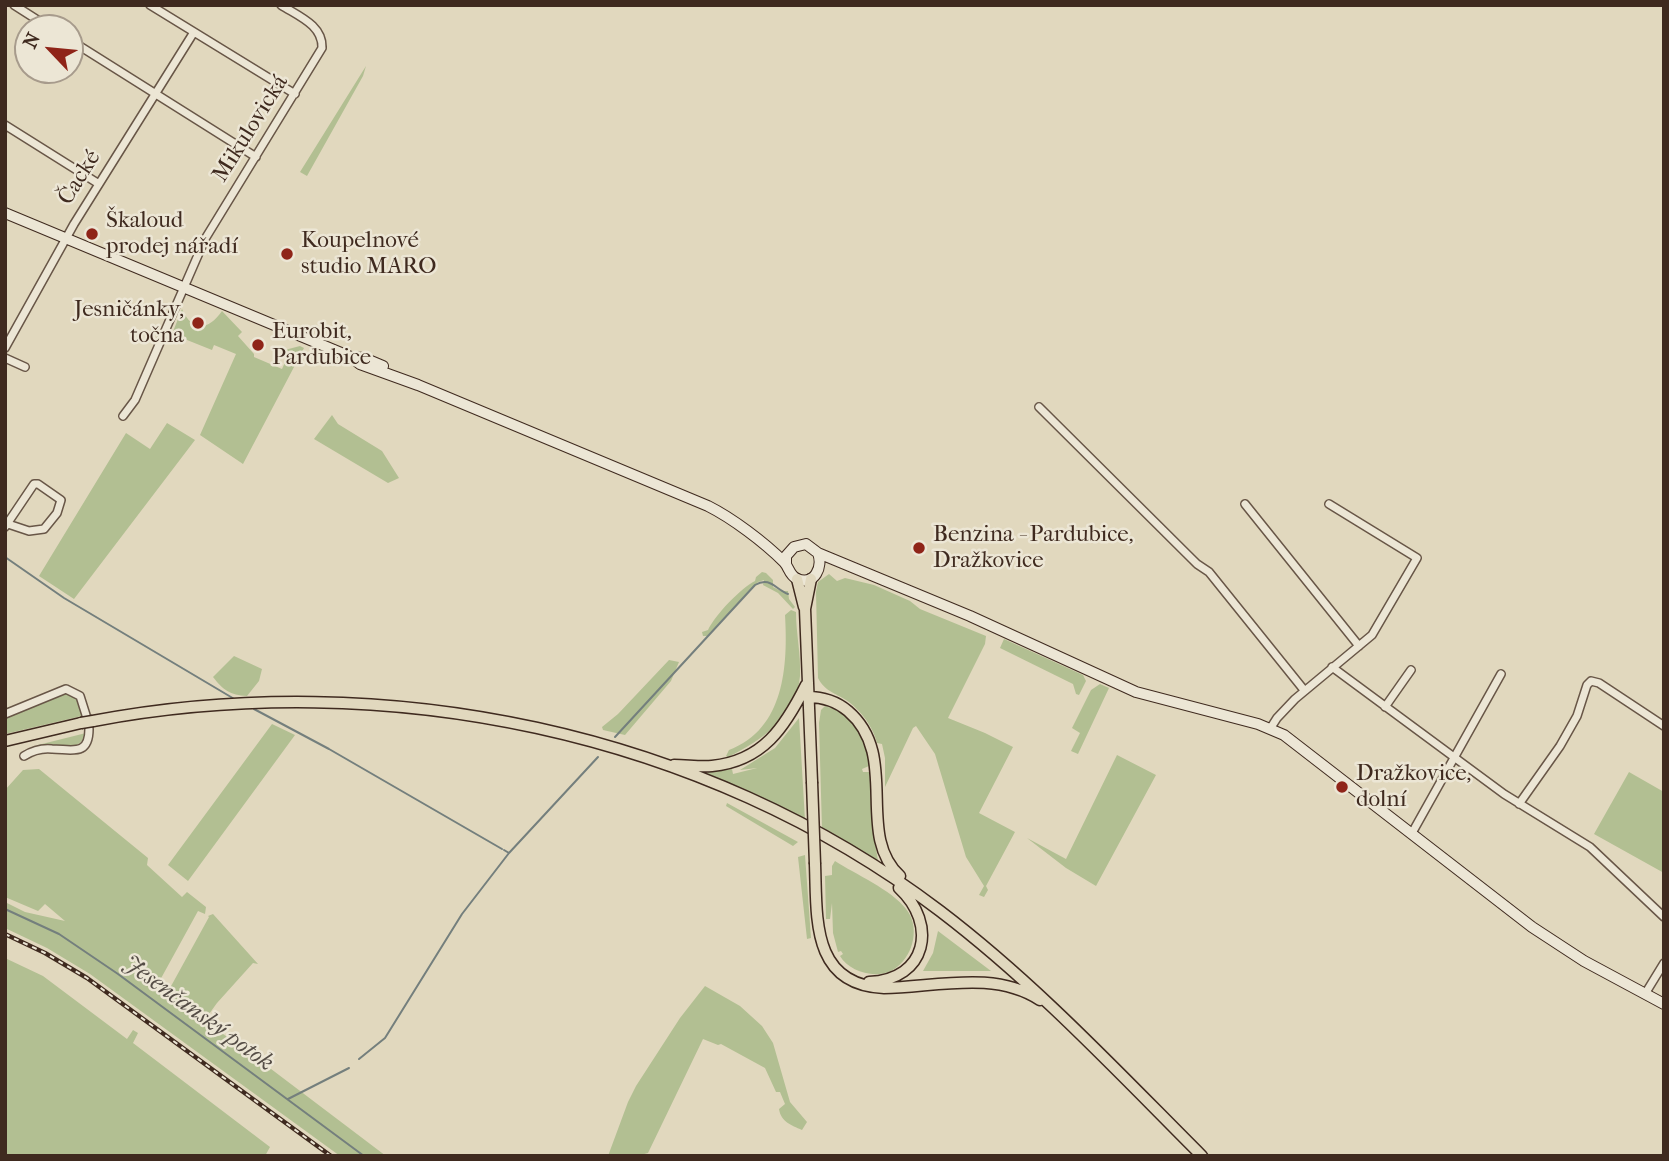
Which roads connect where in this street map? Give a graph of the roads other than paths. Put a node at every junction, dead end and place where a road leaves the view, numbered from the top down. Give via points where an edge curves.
1 (150, 5) edge
2 (281, 5) edge
3 (194, 32) junction
4 (84, 49) edge
5 (155, 94) junction
6 (295, 94) junction
7 (5, 125) edge
8 (256, 157) junction
9 (99, 184) junction
10 (5, 213) edge
11 (66, 239) junction
12 (184, 288) junction
13 (5, 348) edge
14 (351, 357) junction
15 (5, 358) edge
16 (25, 367) dead end
17 (418, 385) junction
18 (1040, 407) dead end
19 (123, 416) dead end
20 (1329, 504) dead end
21 (1245, 505) dead end
22 (6, 526) edge
23 (766, 547) junction
24 (790, 551) junction
25 (818, 553) junction
26 (786, 563) junction
27 (847, 564) junction
28 (821, 567) junction
29 (797, 579) junction
30 (811, 579) junction
31 (805, 609) junction
32 (1359, 646) junction
33 (1332, 667) junction
34 (1411, 670) dead end
35 (1501, 674) dead end
36 (807, 683) junction
37 (1304, 690) junction
38 (808, 697) junction
39 (1385, 707) junction
40 (5, 714) edge
41 (87, 722) junction
42 (1664, 726) edge
43 (1270, 729) junction
44 (5, 741) edge
45 (24, 756) dead end
46 (1455, 759) junction
47 (664, 765) junction
48 (1519, 804) junction
49 (1412, 833) junction
50 (878, 869) junction
51 (925, 900) junction
52 (1664, 917) edge
53 (1664, 963) edge
54 (853, 980) junction
55 (1645, 994) junction
56 (1664, 1004) edge
57 (1063, 1015) junction
58 (1202, 1156) edge

1 - 3 street
2 - 6 street, Mikulovická via 316,28 322,41 319,55
3 - 5 street, Čacké
3 - 6 street
4 - 5 street
5 - 8 street
5 - 9 street, Čacké
6 - 8 street, Mikulovická
7 - 9 street
8 - 12 street, Mikulovická via 205,239
9 - 11 street, Čacké
10 - 11 main road
11 - 12 main road
11 - 13 street, Čacké
12 - 14 main road
12 - 19 street, Mikulovická via 135,400
14 - 17 main road
14 - 17 main road via 388,368
15 - 16 street
17 - 23 main road via 708,506
18 - 37 street via 1209,572
20 - 32 street via 1416,558 1373,635
21 - 32 street
22 - 22 street via 34,484 61,498 60,508 44,529
23 - 24 main road
23 - 26 main road
24 - 25 main road via 806,544
24 - 26 main road
25 - 27 main road
25 - 28 main road
26 - 29 main road
27 - 28 main road
27 - 43 main road via 1136,692
28 - 30 main road
29 - 30 main road
29 - 31 main road
30 - 31 main road
31 - 36 main road
32 - 33 street
33 - 37 street
33 - 39 street
34 - 39 street
35 - 46 street
36 - 38 main road
36 - 47 main road via 787,722 752,754 722,765
37 - 43 street
38 - 51 main road via 839,704 865,731 874,758 885,856 893,871
38 - 54 main road, bridge via 821,943 834,968
39 - 46 street
40 - 41 street via 66,689 80,696
41 - 44 main road
41 - 45 street via 88,741 79,749 46,749
41 - 47 main road via 229,703 353,703 468,715 563,734
42 - 48 street via 1591,681 1560,746
43 - 49 main road via 1298,745
46 - 48 street
46 - 49 street
47 - 50 main road via 764,806
48 - 52 street via 1590,848
49 - 55 main road via 1532,927
50 - 51 main road
50 - 54 main road via 917,910 923,929 921,945 900,974 878,982
51 - 57 main road via 993,952
53 - 55 street
54 - 57 main road via 884,988 1003,984 1025,991
55 - 56 main road
57 - 58 main road

